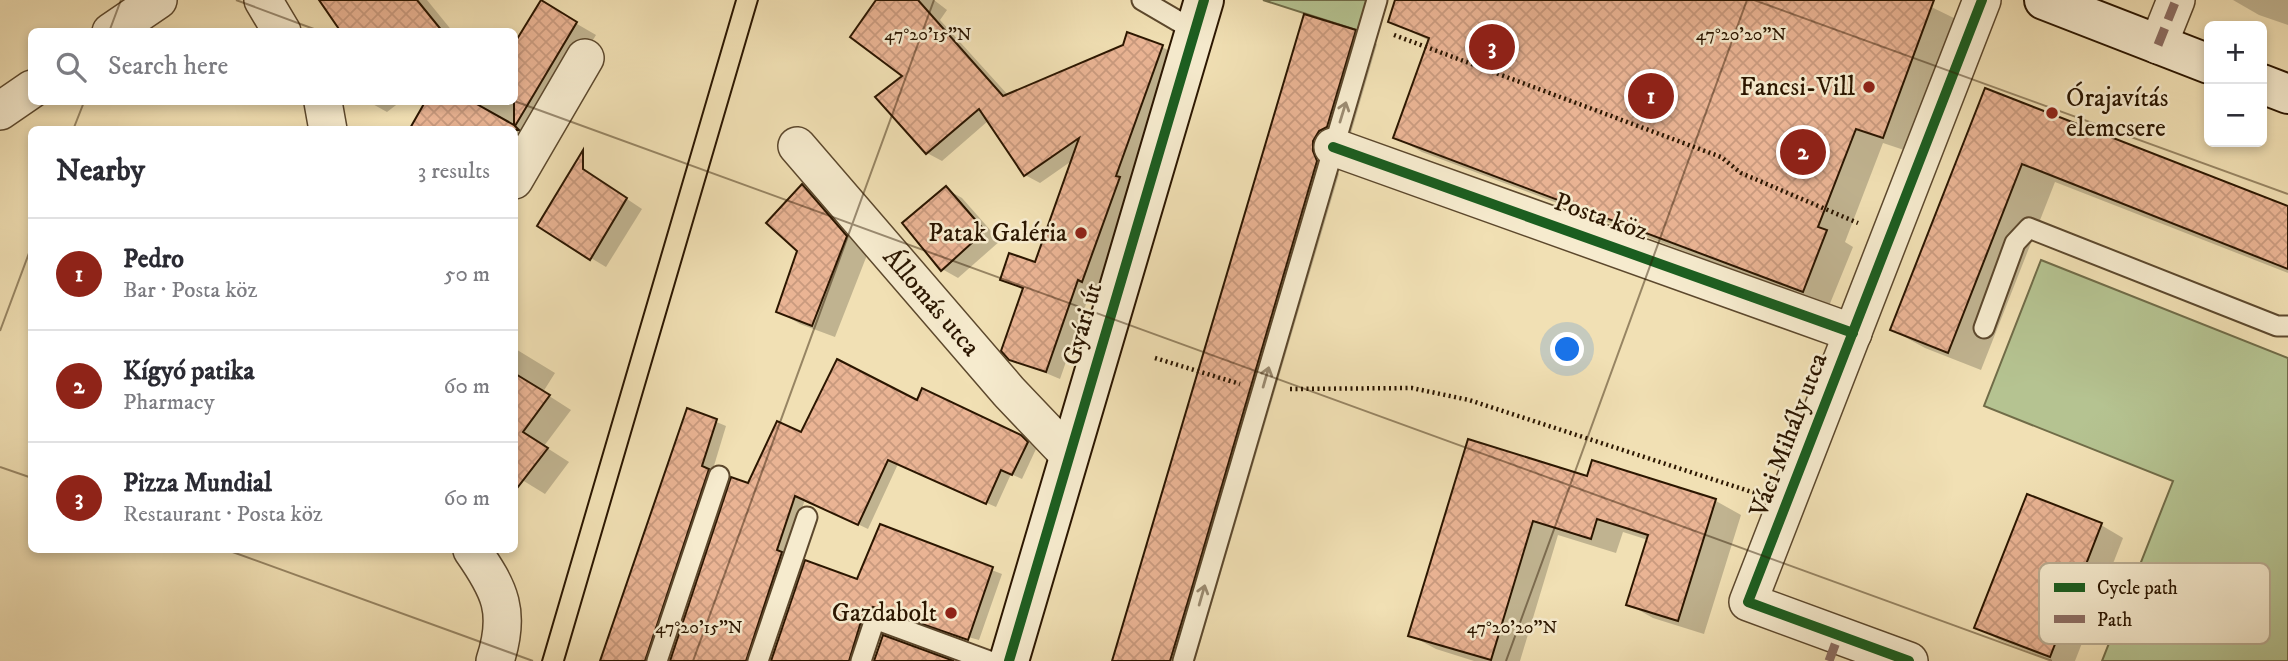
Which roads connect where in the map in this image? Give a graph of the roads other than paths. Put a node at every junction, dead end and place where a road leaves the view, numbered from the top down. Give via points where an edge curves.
1 (158, 0) edge
2 (262, 0) edge
3 (1142, 0) edge
4 (1377, 0) edge
5 (1982, 0) edge
6 (2044, 0) edge
7 (2176, 0) edge
8 (1199, 15) edge
9 (117, 28) edge
10 (280, 28) edge
11 (2158, 45) junction
12 (584, 58) dead end
13 (2204, 62) edge
14 (2267, 86) edge
15 (28, 92) edge
16 (2288, 94) edge
17 (324, 105) edge
18 (0, 111) edge
19 (327, 126) edge
20 (797, 146) dead end
21 (1333, 148) junction
22 (518, 173) edge
23 (2288, 326) edge
24 (1984, 328) dead end
25 (1853, 333) junction
26 (1069, 455) junction
27 (719, 476) dead end
28 (807, 517) dead end
29 (474, 553) edge
30 (1834, 647) edge
31 (495, 661) edge
32 (657, 661) edge
33 (758, 661) edge
34 (861, 661) edge
35 (989, 661) edge
36 (1009, 661) edge
37 (1183, 661) edge
38 (1909, 661) edge

1 - 9 street
2 - 10 street
3 - 8 lane
21 -> 4 lane
5 - 25 street, Váci Mihály utca
6 - 11 street
7 - 11 street
8 - 26 street, Gyári út
11 - 13 street
12 - 22 street
14 - 16 street
15 - 18 street
17 - 19 street
20 - 26 street, Állomás utca via 974,353
21 - 25 street, Posta köz
37 -> 21 lane
23 - 24 lane via 2277,326 2029,228 2015,243
25 - 30 street, Váci Mihály utca via 1748,602
26 - 36 street, Gyári út
27 - 32 lane
28 - 33 lane
29 - 31 street via 503,604 504,632
30 - 38 street
34 - 35 lane via 875,619

